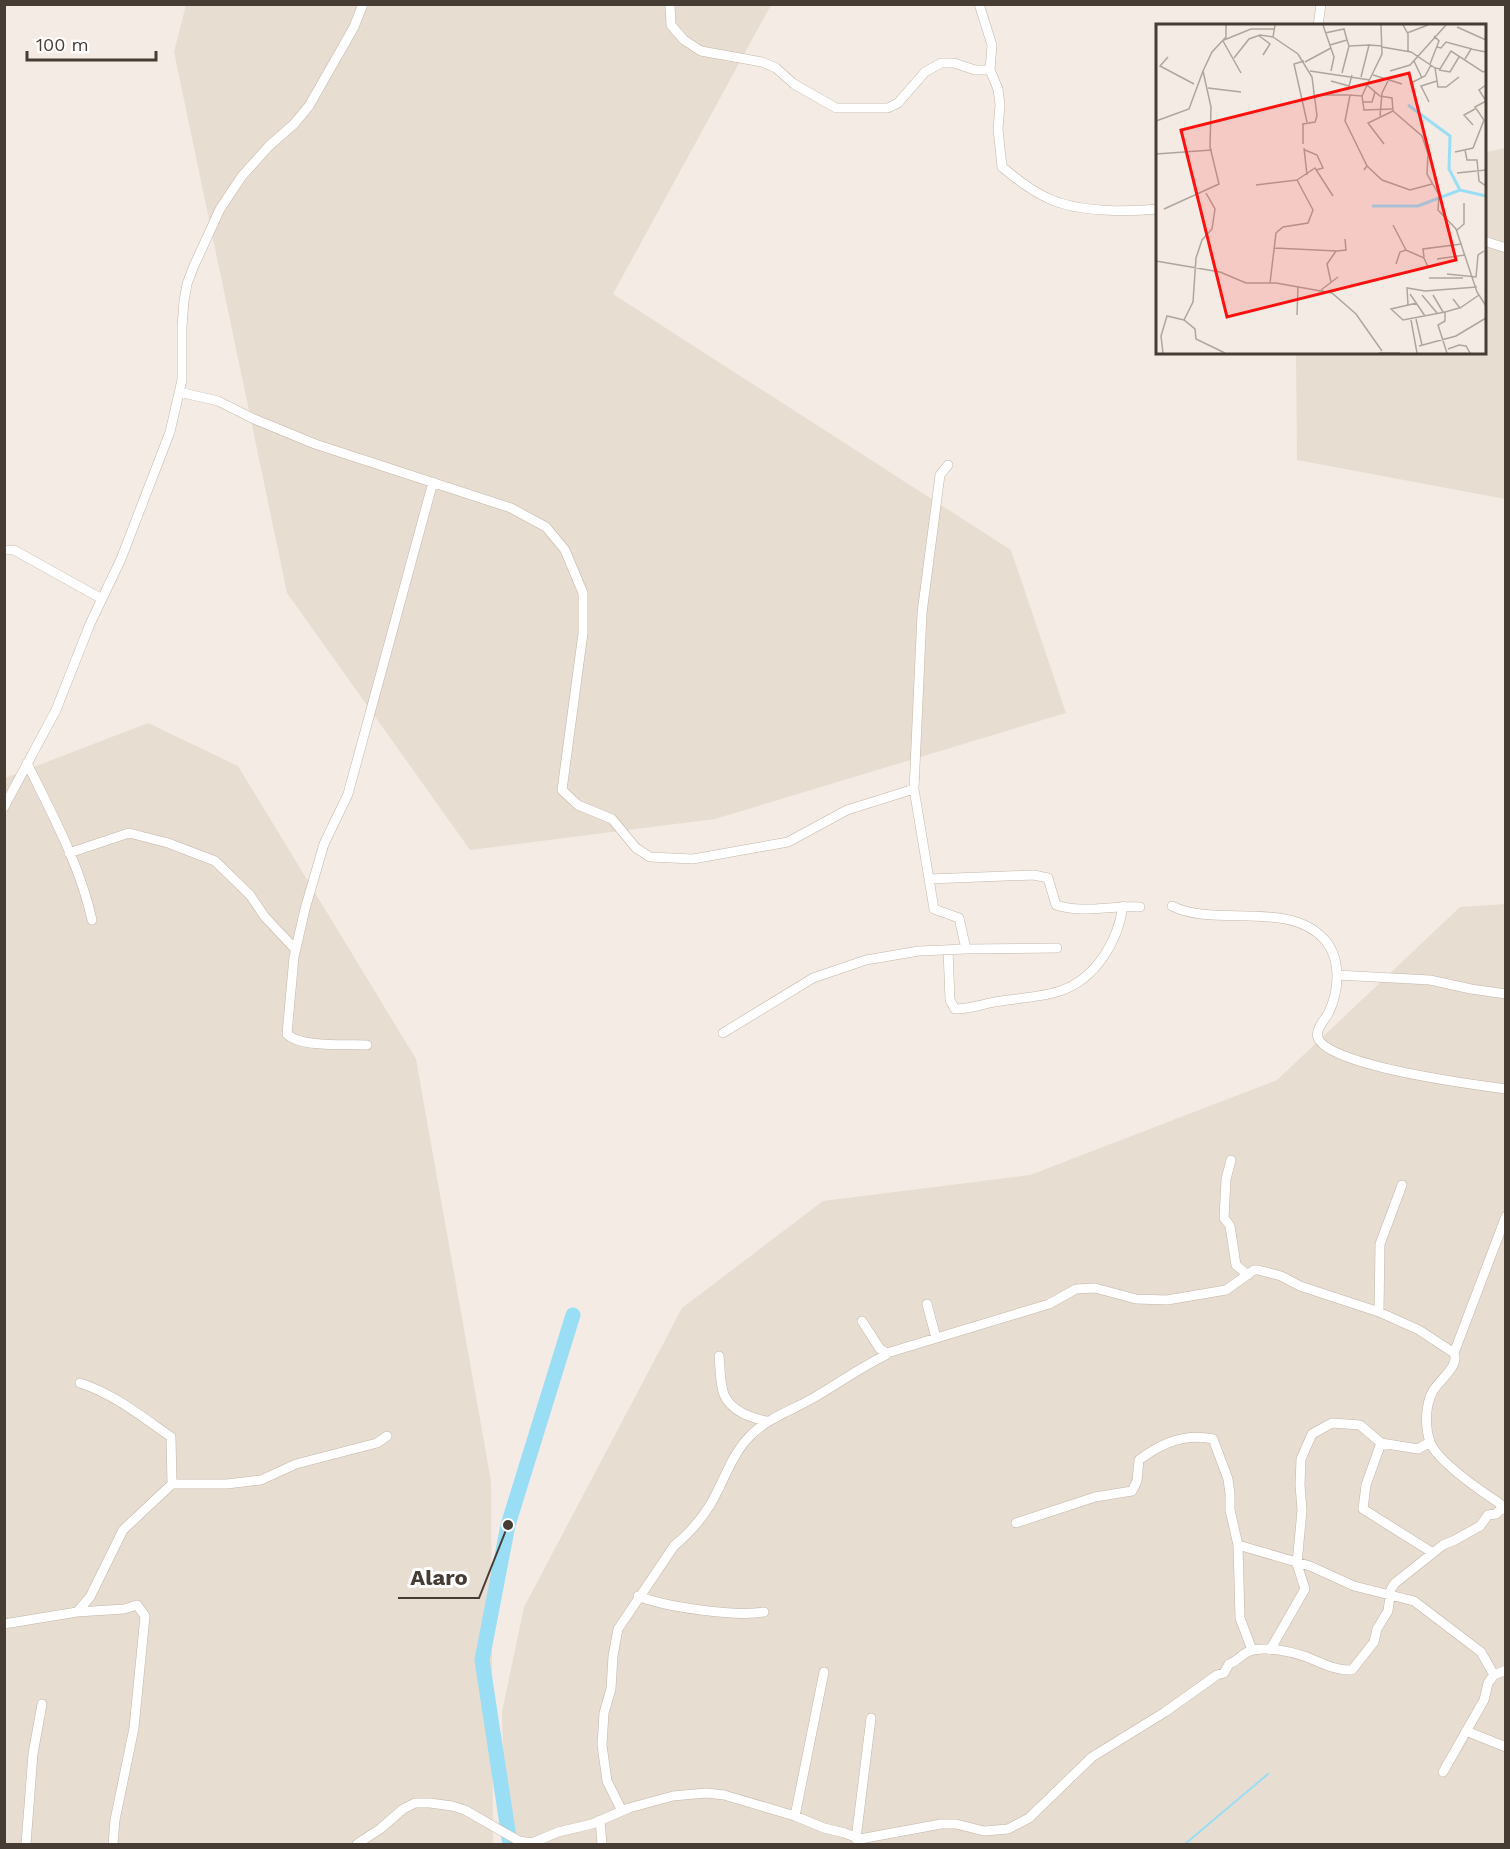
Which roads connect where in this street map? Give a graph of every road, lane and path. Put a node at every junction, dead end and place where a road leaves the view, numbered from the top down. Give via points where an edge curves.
1 (363, 4) edge
2 (670, 4) edge
3 (979, 4) edge
4 (1321, 4) edge
5 (1318, 24) edge
6 (990, 70) junction
7 (1156, 209) edge
8 (1486, 241) edge
9 (1506, 248) edge
10 (179, 392) junction
11 (948, 465) dead end
12 (433, 482) junction
13 (4, 550) edge
14 (102, 599) junction
15 (27, 764) junction
16 (914, 789) junction
17 (4, 807) edge
18 (69, 853) junction
19 (929, 879) junction
20 (1123, 906) junction
21 (1172, 906) dead end
22 (1140, 907) dead end
23 (92, 920) dead end
24 (1057, 948) dead end
25 (966, 949) junction
26 (296, 950) junction
27 (948, 950) junction
28 (1337, 975) junction
29 (1506, 994) edge
30 (723, 1033) dead end
31 (367, 1045) dead end
32 (1506, 1089) edge
33 (1231, 1160) dead end
34 (1402, 1185) dead end
35 (1506, 1216) edge
36 (1248, 1275) junction
37 (927, 1304) dead end
38 (1379, 1312) junction
39 (862, 1321) dead end
40 (936, 1338) junction
41 (887, 1353) junction
42 (1454, 1353) junction
43 (719, 1356) dead end
44 (80, 1383) dead end
45 (767, 1421) junction
46 (387, 1436) dead end
47 (1430, 1442) junction
48 (1381, 1443) junction
49 (172, 1484) junction
50 (1504, 1509) edge
51 (1016, 1523) dead end
52 (1238, 1545) junction
53 (1433, 1553) junction
54 (1297, 1564) junction
55 (1390, 1594) junction
56 (638, 1596) junction
57 (77, 1612) junction
58 (764, 1612) dead end
59 (4, 1624) edge
60 (1252, 1650) junction
61 (1269, 1650) junction
62 (1506, 1670) edge
63 (824, 1672) dead end
64 (1494, 1675) junction
65 (42, 1704) dead end
66 (871, 1718) dead end
67 (1466, 1731) junction
68 (1506, 1746) edge
69 (1443, 1772) dead end
70 (622, 1811) junction
71 (795, 1816) junction
72 (600, 1820) junction
73 (858, 1841) edge
74 (26, 1845) edge
75 (113, 1845) edge
76 (357, 1845) edge
77 (602, 1845) edge

1 - 10 street via 309,106 242,177 220,209 187,284
2 - 6 street via 671,25 684,40 702,51 776,68 794,84 836,108 888,108 898,103 925,72 941,63
3 - 6 street via 992,45
4 - 5 street
6 - 7 street via 1000,105 1002,167 1025,186 1064,204 1099,209
8 - 9 street
10 - 12 street via 218,401 315,444
10 - 14 street via 170,432
11 - 16 street via 940,475 922,614
12 - 16 street via 511,508 546,527 565,550 583,593 583,623 562,790 578,805 612,819 636,849 650,857 693,859 788,842 847,810
12 - 26 street via 348,794 324,844
13 - 14 street via 14,550
14 - 15 street via 56,710
15 - 17 street
15 - 18 street
16 - 19 street
18 - 23 street
18 - 26 street via 129,833 215,861
19 - 20 street via 1034,875 1048,878 1056,906
19 - 25 street via 934,909 959,918
20 - 22 street
20 - 27 street via 1120,927 1100,961 1081,982 1059,992 955,1009 950,1000
21 - 28 street via 1208,915 1274,916 1307,926 1325,940
24 - 25 street
25 - 27 street
26 - 31 street via 287,1034 319,1044
27 - 30 street via 866,960 813,978
28 - 29 street via 1430,980
28 - 32 street via 1337,989 1318,1031 1318,1039 1327,1048 1396,1071
33 - 36 street via 1224,1218 1230,1226 1236,1265
34 - 38 street via 1380,1244
35 - 42 street
36 - 38 street via 1264,1270
36 - 40 street via 1226,1290 1167,1300 1136,1299 1095,1288 1076,1289 1049,1304
37 - 40 street
38 - 42 street via 1419,1330
39 - 41 street via 880,1349
40 - 41 street
41 - 45 street via 814,1398
42 - 47 street via 1454,1364 1429,1401
43 - 45 street via 722,1391 728,1403
44 - 49 street via 132,1408 171,1437
45 - 56 street via 730,1462 710,1506 674,1546
46 - 49 street via 377,1443 296,1464 261,1480
47 - 48 street via 1418,1449
47 - 50 street via 1463,1477
48 - 53 street via 1366,1485 1363,1509
48 - 54 street via 1360,1425 1332,1423 1312,1434 1301,1459
49 - 57 street via 123,1530 90,1597
50 - 53 street via 1488,1515 1480,1526
51 - 52 street via 1095,1497 1132,1491 1139,1460 1151,1450 1188,1437 1202,1437 1213,1439 1228,1479
52 - 54 street
52 - 60 street via 1240,1618
53 - 55 street via 1399,1580
54 - 55 street via 1354,1586
54 - 61 street via 1305,1588
55 - 61 street via 1388,1611 1374,1642 1352,1670 1342,1671 1304,1656
55 - 64 street via 1414,1601 1450,1628 1480,1652
56 - 58 street via 716,1611
56 - 70 street via 618,1629 604,1713 602,1745 607,1781
57 - 59 street
57 - 75 street via 138,1605 146,1616 134,1728
60 - 61 street
60 - 73 street via 1166,1712 1092,1757 1018,1825 993,1832 941,1824
62 - 64 street
63 - 71 street
64 - 67 street
65 - 74 street via 33,1754
66 - 73 street
67 - 68 street
67 - 69 street
70 - 71 street via 673,1796 706,1793
70 - 72 street
71 - 73 street
72 - 76 street via 526,1843 465,1810 415,1803
72 - 77 street

